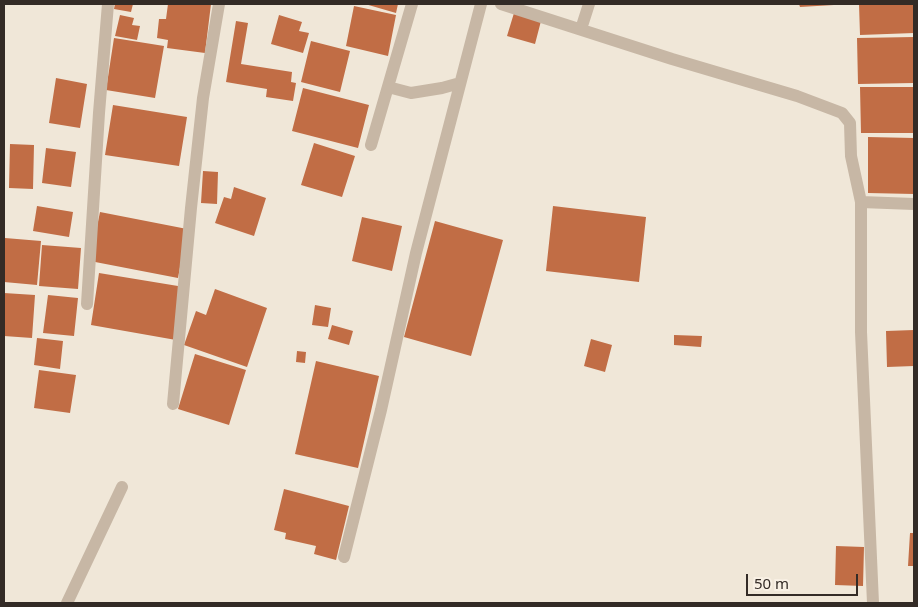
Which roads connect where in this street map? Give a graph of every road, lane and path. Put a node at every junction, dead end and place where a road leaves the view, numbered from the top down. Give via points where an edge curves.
1 (108, 4) edge
2 (219, 4) edge
3 (412, 4) edge
4 (481, 4) edge
5 (501, 4) edge
6 (589, 4) edge
7 (581, 30) junction
8 (460, 83) junction
9 (388, 87) junction
10 (371, 145) dead end
11 (861, 202) junction
12 (914, 204) edge
13 (87, 304) dead end
14 (173, 404) dead end
15 (122, 487) dead end
16 (344, 557) dead end
17 (67, 603) edge
18 (873, 603) edge

1 - 13 street
2 - 14 street via 203,98
3 - 9 street
4 - 8 street
5 - 7 street
6 - 7 street
7 - 11 street via 797,96 842,113 850,123 851,156
8 - 9 street via 411,93
8 - 16 street
9 - 10 street
11 - 12 street
11 - 18 street via 861,332
15 - 17 street

